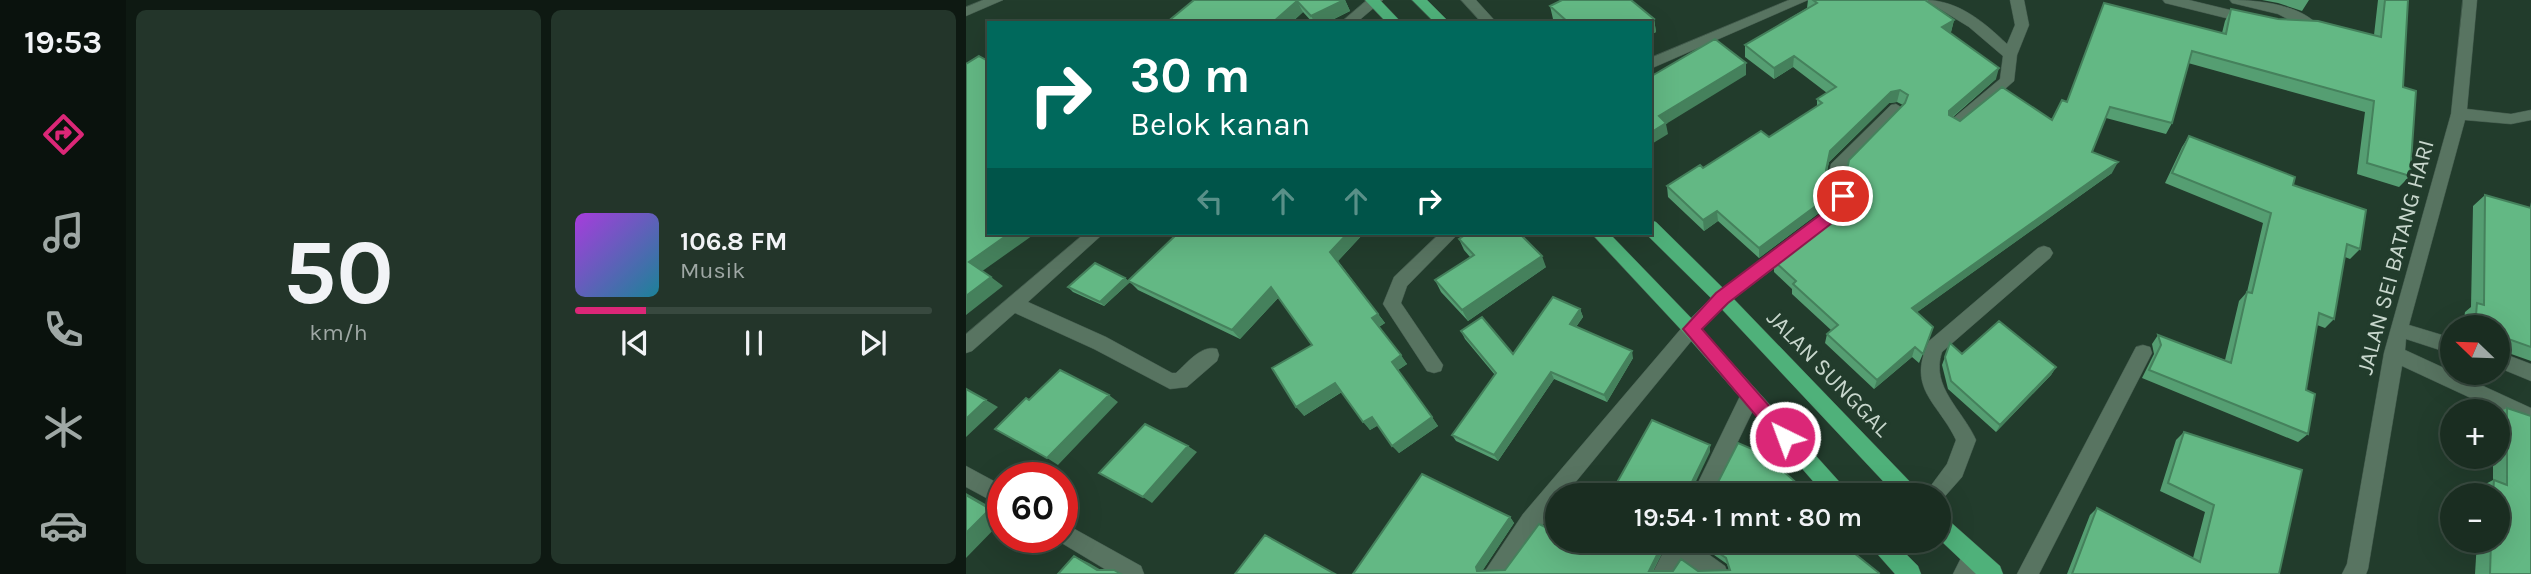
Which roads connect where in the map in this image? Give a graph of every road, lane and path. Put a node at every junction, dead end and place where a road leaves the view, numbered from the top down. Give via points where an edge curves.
1 (996, 0) edge
2 (1374, 0) edge
3 (1419, 0) edge
4 (1468, 0) edge
5 (1801, 0) edge
6 (1932, 0) edge
7 (2017, 0) edge
8 (2170, 0) edge
9 (2237, 0) edge
10 (2470, 0) edge
11 (966, 12) edge
12 (1349, 21) edge
13 (1393, 21) edge
14 (1441, 21) edge
15 (1488, 21) edge
16 (2010, 55) junction
17 (1652, 63) edge
18 (1896, 109) edge
19 (2459, 114) junction
20 (2531, 115) edge
21 (1956, 124) edge
22 (1652, 229) edge
23 (1094, 235) edge
24 (1449, 235) edge
25 (1601, 235) edge
26 (2044, 253) dead end
27 (1722, 298) junction
28 (1013, 304) junction
29 (1691, 329) junction
30 (2399, 329) junction
31 (2440, 342) edge
32 (966, 345) edge
33 (2143, 353) dead end
34 (2393, 353) junction
35 (1210, 355) dead end
36 (2510, 362) edge
37 (1434, 365) dead end
38 (2531, 373) edge
39 (1749, 398) junction
40 (2531, 417) edge
41 (966, 476) edge
42 (1708, 483) edge
43 (1827, 483) edge
44 (1898, 483) edge
45 (1944, 483) edge
46 (987, 488) edge
47 (1078, 541) edge
48 (1951, 541) edge
49 (1674, 553) edge
50 (1691, 553) edge
51 (1890, 553) edge
52 (1969, 566) edge
53 (2356, 572) edge
54 (1133, 574) edge
55 (1494, 574) edge
56 (1663, 574) edge
57 (1717, 574) edge
58 (1910, 574) edge
59 (1992, 574) edge
60 (2028, 574) edge

1 - 11 street
2 - 12 street
2 - 13 main road
3 - 14 main road
4 - 15 street
5 - 17 street
6 - 16 street via 1985,30
7 - 16 street via 2022,25
8 - 9 street via 2276,25 2312,26 2282,10
10 - 19 street, JALAN SEI BATANG HARI
16 - 21 street via 2007,81
18 - 27 street via 1837,168 1835,182 1843,196 1840,208
19 - 20 street via 2511,119
19 - 30 street, JALAN SEI BATANG HARI
22 - 27 main road, JALAN SUNGGAL
23 - 28 street
24 - 37 street via 1400,282 1392,304
25 - 29 main road
26 - 45 street via 1935,347 1930,357 1933,391 1966,440 1955,470
27 - 29 street
27 - 44 main road, JALAN SUNGGAL
28 - 32 street
28 - 35 street via 1170,381 1180,381
29 - 39 main road
29 - 55 street via 1530,521
30 - 31 street
30 - 34 street, JALAN SEI BATANG HARI
33 - 60 street
34 - 40 street
34 - 53 street, JALAN SEI BATANG HARI
36 - 38 street
39 - 42 street
39 - 43 main road
41 - 46 street
47 - 54 street
48 - 52 main road
49 - 56 street
50 - 57 street
51 - 58 main road
52 - 59 main road

